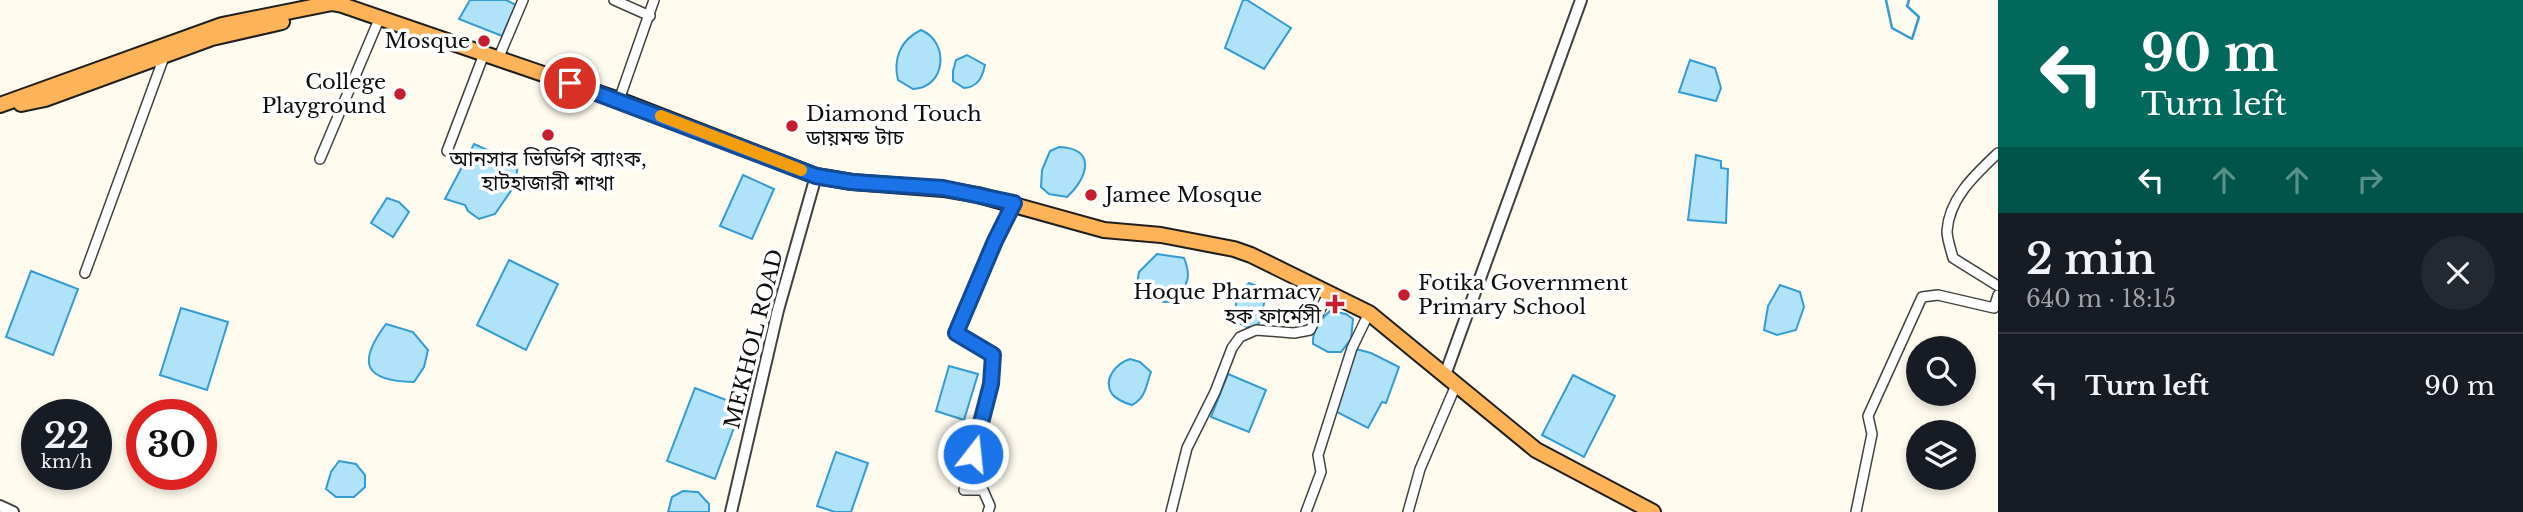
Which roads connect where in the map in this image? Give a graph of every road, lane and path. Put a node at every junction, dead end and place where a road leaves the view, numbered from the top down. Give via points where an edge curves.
1 (523, 0) edge
2 (614, 0) edge
3 (654, 0) edge
4 (1581, 0) edge
5 (650, 16) junction
6 (380, 17) junction
7 (279, 18) junction
8 (484, 54) junction
9 (164, 57) junction
10 (498, 59) junction
11 (618, 100) junction
12 (0, 104) edge
13 (0, 112) edge
14 (447, 151) dead end
15 (1998, 153) edge
16 (320, 159) dead end
17 (816, 176) junction
18 (1014, 203) junction
19 (85, 273) dead end
20 (1998, 286) edge
21 (1329, 292) junction
22 (1998, 295) edge
23 (1369, 313) junction
24 (1450, 380) junction
25 (0, 506) edge
26 (13, 512) edge
27 (731, 512) edge
28 (988, 512) edge
29 (1171, 512) edge
30 (1306, 512) edge
31 (1408, 512) edge
32 (1653, 512) edge
33 (1856, 512) edge

1 - 10 street
2 - 5 street
3 - 5 street
4 - 24 street
5 - 11 street
6 - 7 highway via 333,8
6 - 8 highway
6 - 16 street
7 - 9 highway
7 - 12 highway via 222,25
8 - 10 highway
8 - 14 street
9 - 13 highway
9 - 19 street
10 - 11 highway
11 - 17 highway
15 - 20 street via 1956,200 1947,232 1953,258
17 - 18 highway via 943,188
17 - 27 street, MEKHOL ROAD via 778,310
18 - 21 highway via 1104,230 1234,249
18 - 28 street via 956,333 993,355 991,384 964,491 984,490
21 - 23 highway
21 - 29 street via 1310,330 1256,330 1240,337 1232,348 1187,448
22 - 33 street via 1994,308 1938,295 1922,297 1868,416 1872,434
23 - 24 highway
23 - 30 street via 1352,348 1318,455 1321,472
24 - 31 street
24 - 32 highway via 1535,450
25 - 26 street

